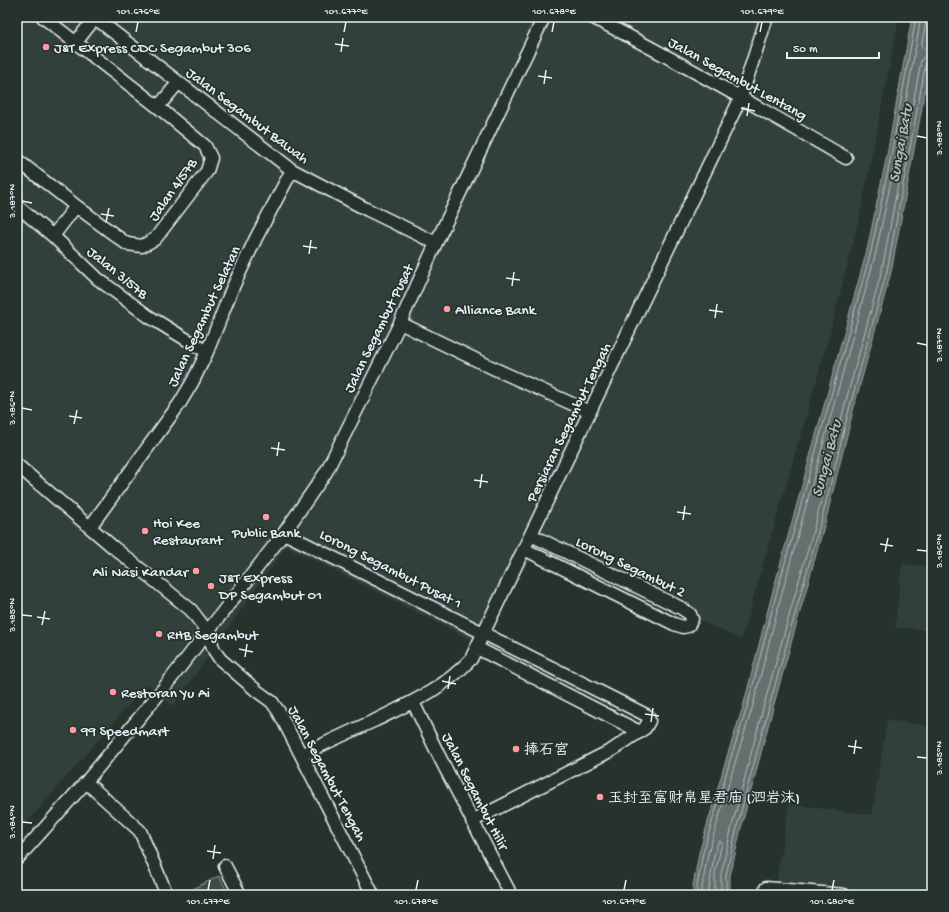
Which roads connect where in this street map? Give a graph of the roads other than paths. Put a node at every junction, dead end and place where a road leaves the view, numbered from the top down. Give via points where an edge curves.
1 (44, 17) edge
2 (544, 17) edge
3 (592, 17) edge
4 (767, 17) edge
5 (95, 18) edge
6 (76, 42) junction
7 (178, 83) junction
8 (741, 97) junction
9 (158, 107) junction
10 (846, 158) dead end
11 (17, 160) edge
12 (292, 170) junction
13 (17, 206) edge
14 (76, 206) junction
15 (53, 236) junction
16 (436, 243) junction
17 (400, 323) junction
18 (207, 352) junction
19 (590, 412) junction
20 (17, 465) edge
21 (90, 527) junction
22 (284, 533) junction
23 (531, 536) junction
24 (524, 550) junction
25 (207, 631) junction
26 (484, 633) junction
27 (476, 648) junction
28 (413, 702) junction
29 (640, 732) junction
30 (301, 755) junction
31 (86, 782) junction
32 (472, 821) junction
33 (18, 859) edge
34 (225, 866) dead end
35 (766, 887) edge
36 (167, 895) edge
37 (240, 895) edge
38 (373, 895) edge
39 (511, 895) edge
40 (844, 895) edge

1 - 6 street, Jalan 4/57B
2 - 16 street, Jalan Segambut Pusat
3 - 8 street, Jalan Segambut Lentang
4 - 8 street, Persiaran Segambut Tengah
5 - 6 street
5 - 7 street, Jalan Segambut Bawah
6 - 9 street, Jalan 4/57B
7 - 9 street
7 - 12 street, Jalan Segambut Bawah
8 - 10 street, Jalan Segambut Lentang
8 - 19 street, Persiaran Segambut Tengah
9 - 14 street, Jalan 4/57B via 205,146 211,158 207,170 155,239 142,246 127,244
11 - 14 street, Jalan 4/57B
12 - 16 street, Jalan Segambut Bawah
12 - 18 street, Jalan Segambut Selatan via 256,238
13 - 15 street, Jalan 3/57B
14 - 15 street
15 - 18 street, Jalan 3/57B via 98,279 148,316
16 - 17 street, Jalan Segambut Pusat
17 - 19 street
17 - 22 street, Jalan Segambut Pusat via 326,472
18 - 21 street, Jalan Segambut Selatan via 180,403
19 - 23 street, Persiaran Segambut Tengah
20 - 21 street, Jalan Segambut Tengah
21 - 25 street, Jalan Segambut Tengah via 191,610
22 - 25 street, Jalan Segambut Pusat
22 - 26 street, Lorong Segambut Pusat 1
23 - 24 street, Persiaran Segambut Tengah
23 - 24 street, Lorong Segambut 2 via 681,608 690,614 692,619 688,626 674,624
24 - 26 street, Persiaran Segambut Tengah
25 - 30 street, Jalan Segambut Tengah via 220,659 272,702
25 - 31 street, Jalan Segambut Pusat
26 - 27 street, Persiaran Segambut Tengah
26 - 29 street, Lorong Segambut Pusat 1 via 648,716 645,728
27 - 28 street, Persiaran Segambut Tengah via 462,669 439,688
27 - 29 street
28 - 30 street, Persiaran Segambut Tengah
28 - 32 street, Jalan Segambut Hilir
29 - 32 street via 612,750
30 - 38 street, Jalan Segambut Tengah
31 - 33 street, Jalan Segambut Pusat
31 - 36 street via 140,831
32 - 39 street, Jalan Segambut Hilir
34 - 37 street
35 - 40 street

